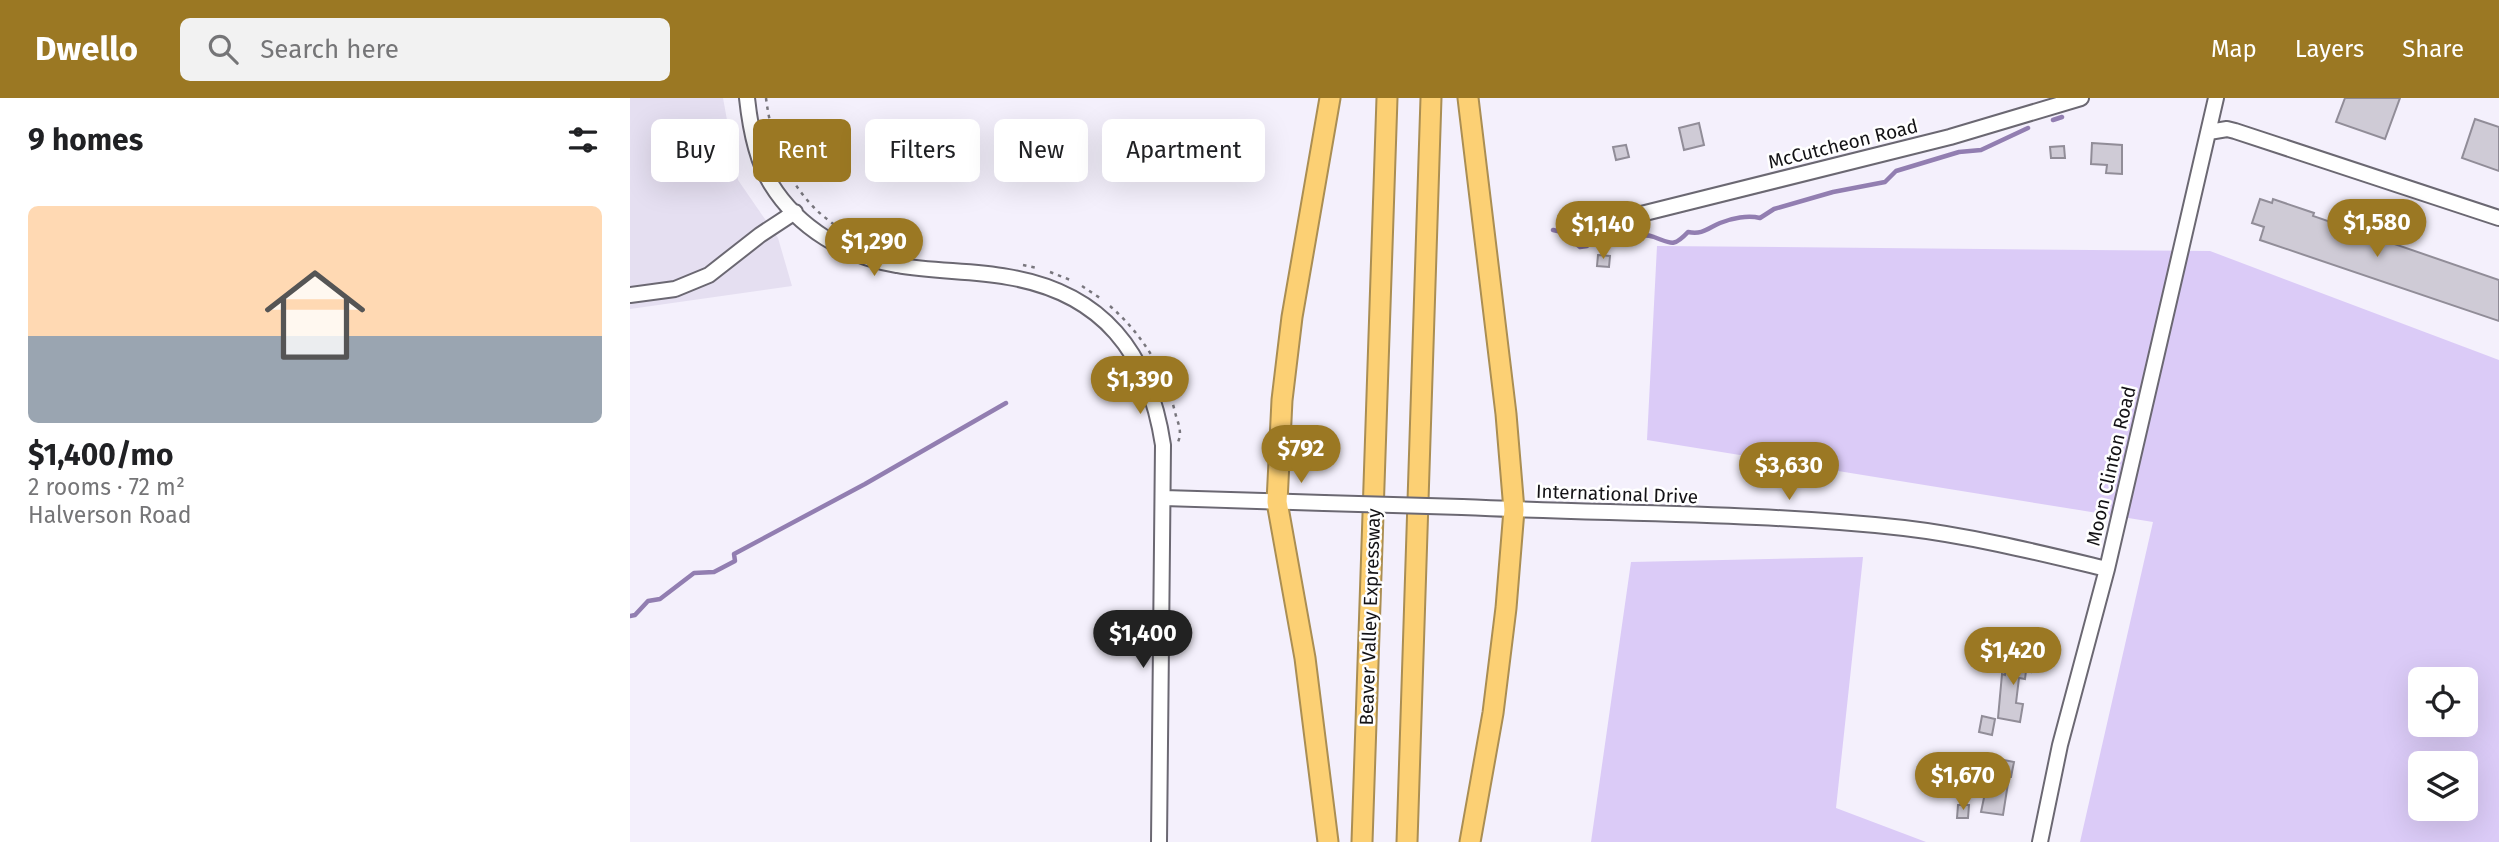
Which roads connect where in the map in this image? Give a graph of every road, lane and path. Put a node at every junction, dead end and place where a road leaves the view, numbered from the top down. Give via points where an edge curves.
1 (747, 98) edge
2 (1330, 98) edge
3 (1387, 98) edge
4 (1431, 98) edge
5 (1468, 98) edge
6 (2081, 98) edge
7 (2216, 98) edge
8 (2209, 132) junction
9 (795, 212) junction
10 (2499, 218) edge
11 (1613, 221) dead end
12 (630, 295) edge
13 (1164, 498) junction
14 (1276, 502) junction
15 (1514, 510) junction
16 (2107, 569) junction
17 (1159, 842) edge
18 (1328, 842) edge
19 (1362, 842) edge
20 (1406, 842) edge
21 (1470, 842) edge
22 (2039, 842) edge

1 - 9 street via 771,185
2 - 14 highway via 1291,328
3 - 19 highway, Beaver Valley Expressway
4 - 20 highway
5 - 15 highway
6 - 11 street, McCutcheon Road via 1950,137
7 - 8 street, Moon Clinton Road
8 - 10 street via 2235,131
8 - 16 street, Moon Clinton Road
9 - 12 street via 709,275 675,289
9 - 13 street via 823,237 863,256 896,265 1024,279 1097,314 1130,348 1154,399 1163,445
13 - 14 street, International Drive
13 - 17 street
14 - 15 street, International Drive, bridge
14 - 18 highway via 1305,658
15 - 16 street, International Drive via 1903,528
15 - 21 highway via 1496,687
16 - 22 street, Moon Clinton Road

